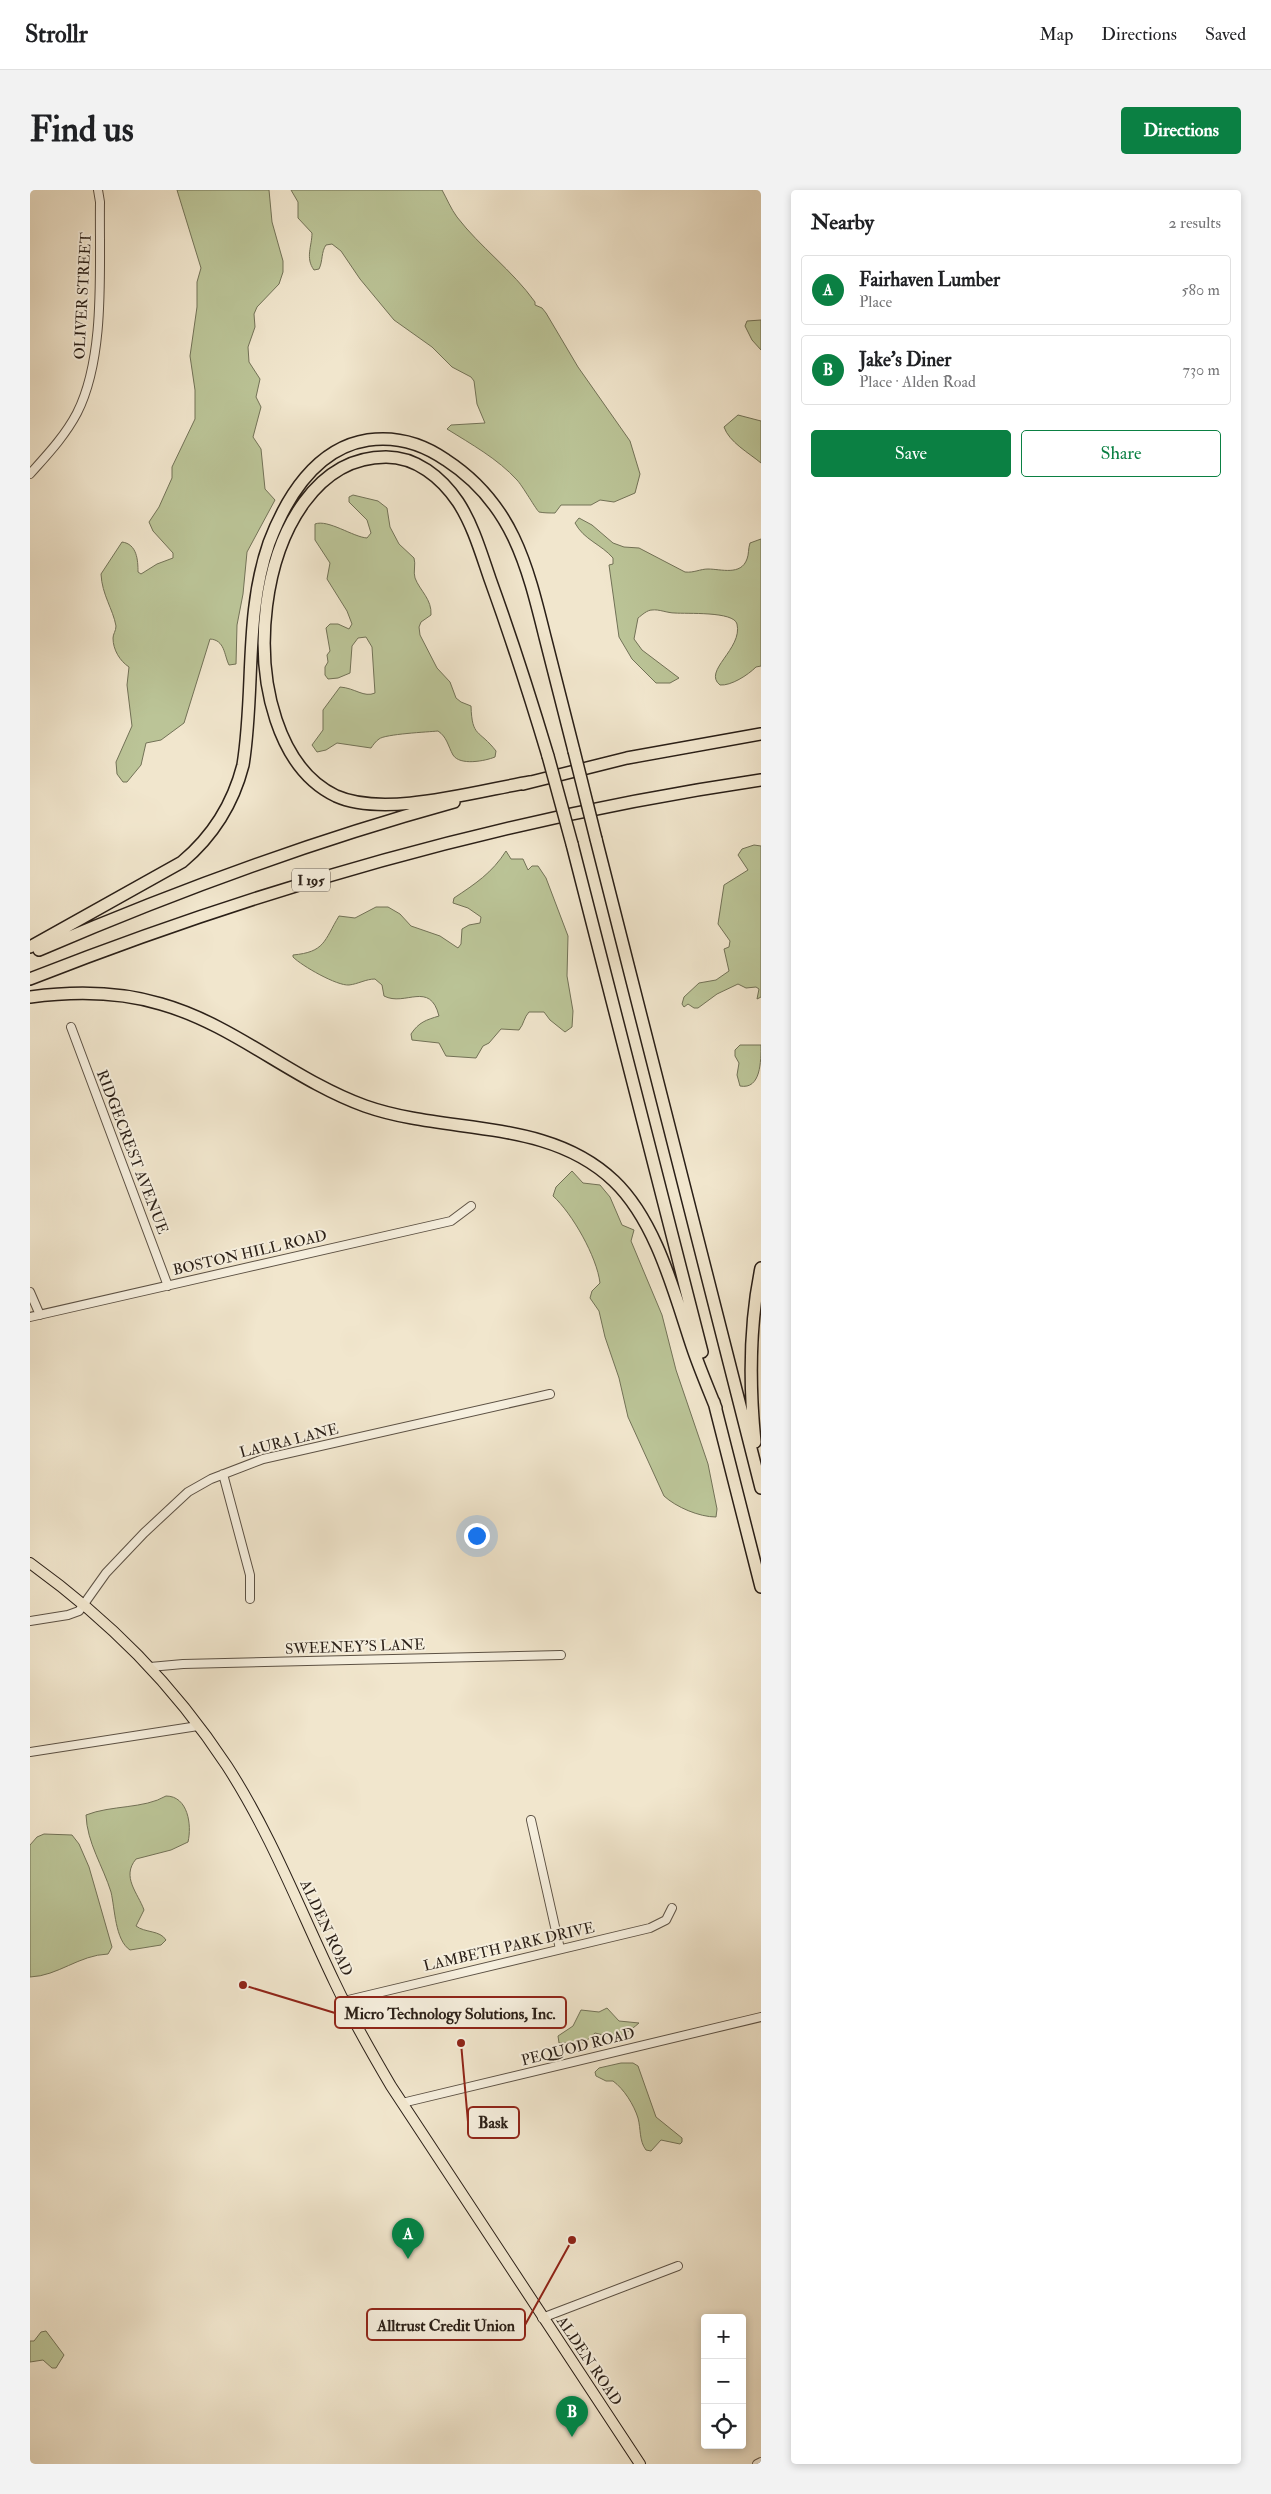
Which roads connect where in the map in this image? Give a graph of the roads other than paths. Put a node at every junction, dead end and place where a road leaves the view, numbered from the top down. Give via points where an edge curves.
1 (98, 190) edge
2 (30, 474) edge
3 (761, 734) edge
4 (761, 780) edge
5 (530, 782) junction
6 (30, 947) edge
7 (30, 953) edge
8 (30, 979) edge
9 (30, 997) edge
10 (71, 1027) dead end
11 (471, 1206) dead end
12 (761, 1268) edge
13 (168, 1286) junction
14 (30, 1292) edge
15 (40, 1315) junction
16 (30, 1317) edge
17 (550, 1394) dead end
18 (716, 1408) junction
19 (223, 1474) junction
20 (760, 1484) edge
21 (30, 1563) edge
22 (761, 1587) edge
23 (250, 1599) dead end
24 (85, 1604) junction
25 (30, 1621) edge
26 (561, 1655) dead end
27 (150, 1667) junction
28 (198, 1726) junction
29 (30, 1752) edge
30 (531, 1820) dead end
31 (672, 1908) dead end
32 (560, 1949) junction
33 (344, 2001) junction
34 (761, 2017) edge
35 (402, 2103) junction
36 (678, 2266) dead end
37 (542, 2318) junction
38 (761, 2462) edge
39 (640, 2464) edge
40 (756, 2464) edge

1 - 2 street, OLIVER STREET via 97,338 93,367 85,395 72,422
3 - 5 highway, I 195 via 627,758
4 - 8 highway, I 195 via 572,813 407,853 210,912
5 - 7 highway, I 195 via 379,824 258,864
5 - 18 highway, bridge via 416,802 372,805 334,795 313,781 296,762 282,737 269,694 264,649 267,604 276,563 289,527 308,498 328,479 358,462 390,457 420,466 438,478 465,514 513,643 548,756
6 - 20 highway, bridge via 182,862 221,818 236,790 243,765 254,609 260,575 270,542 289,500 305,478 324,459 355,443 376,439 408,442 431,450 463,472 499,510 513,532 528,571
9 - 18 highway via 101,993 161,1004 209,1023 322,1086 365,1106 413,1118 545,1141 584,1158 625,1192 648,1227
10 - 13 street, RIDGECREST AVENUE
11 - 13 street, BOSTON HILL ROAD via 451,1221
12 - 20 highway via 754,1308 750,1368
13 - 15 street, BOSTON HILL ROAD
14 - 15 street
15 - 16 street, BOSTON HILL ROAD
17 - 19 street, LAURA LANE via 263,1459
18 - 22 highway
19 - 23 street via 250,1575
19 - 24 street, LAURA LANE via 188,1492 167,1509 106,1573
21 - 24 main road, ALDEN ROAD
24 - 25 street via 79,1611 68,1615
24 - 27 main road, ALDEN ROAD
26 - 27 street, SWEENEY'S LANE
27 - 28 main road, ALDEN ROAD
28 - 29 street
28 - 33 main road, ALDEN ROAD via 254,1812
30 - 32 street
31 - 32 street, LAMBETH PARK DRIVE via 666,1920 656,1926
32 - 33 street, LAMBETH PARK DRIVE
33 - 35 main road, ALDEN ROAD
34 - 35 street, PEQUOD ROAD
35 - 37 main road, ALDEN ROAD
36 - 37 street
37 - 39 main road, ALDEN ROAD
38 - 40 street

